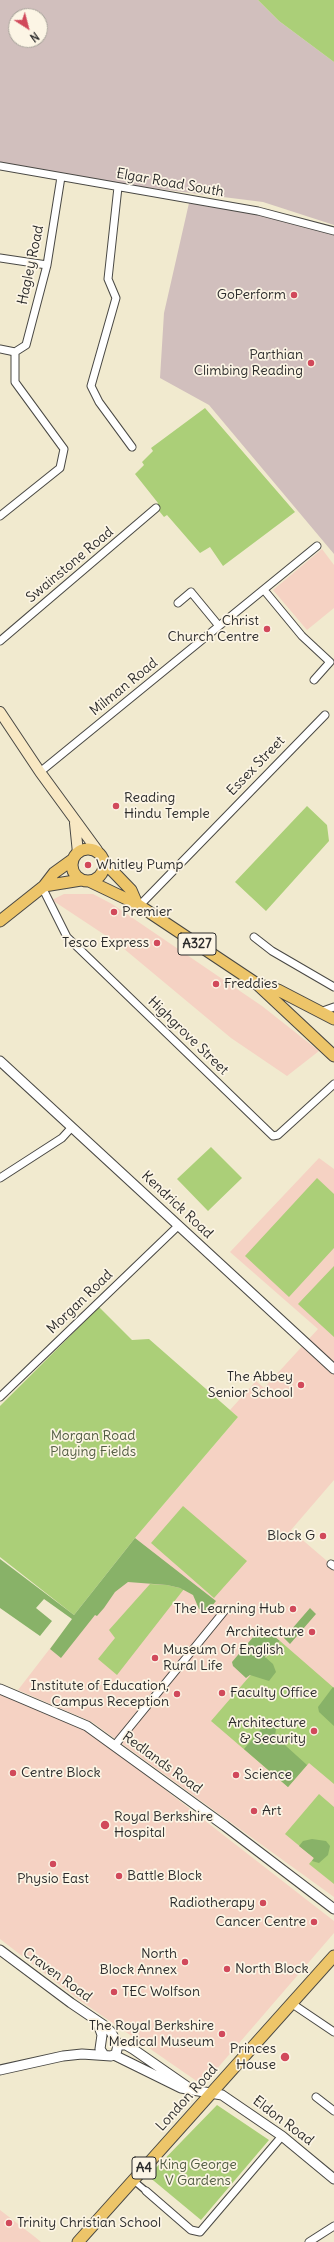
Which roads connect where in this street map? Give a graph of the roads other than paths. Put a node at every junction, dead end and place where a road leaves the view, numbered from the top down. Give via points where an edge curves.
1 (0, 166) edge
2 (61, 177) junction
3 (118, 187) junction
4 (334, 232) edge
5 (0, 258) edge
6 (47, 265) junction
7 (0, 349) edge
8 (15, 352) junction
9 (132, 447) dead end
10 (156, 508) dead end
11 (0, 516) edge
12 (317, 546) dead end
13 (264, 590) junction
14 (178, 603) dead end
15 (219, 626) junction
16 (0, 641) edge
17 (332, 660) edge
18 (314, 680) dead end
19 (325, 715) dead end
20 (2, 719) edge
21 (40, 772) junction
22 (74, 820) junction
23 (97, 850) junction
24 (75, 857) junction
25 (105, 863) junction
26 (85, 881) junction
27 (43, 886) junction
28 (139, 904) junction
29 (0, 921) edge
30 (254, 937) dead end
31 (257, 984) junction
32 (334, 987) edge
33 (334, 1007) edge
34 (318, 1012) junction
35 (334, 1019) edge
36 (334, 1056) edge
37 (0, 1061) edge
38 (334, 1084) edge
39 (72, 1128) junction
40 (0, 1178) edge
41 (178, 1226) junction
42 (334, 1370) edge
43 (0, 1397) edge
44 (226, 1609) dead end
45 (0, 1689) edge
46 (114, 1745) junction
47 (334, 1909) edge
48 (0, 1950) edge
49 (334, 1958) edge
50 (290, 2003) junction
51 (97, 2021) junction
52 (334, 2032) edge
53 (116, 2043) junction
54 (102, 2047) junction
55 (114, 2055) junction
56 (0, 2070) edge
57 (193, 2091) junction
58 (211, 2093) junction
59 (316, 2097) dead end
60 (334, 2111) edge
61 (282, 2136) junction
62 (334, 2179) edge
63 (133, 2180) junction
64 (146, 2191) joint
65 (334, 2226) edge
66 (78, 2242) edge
67 (308, 2242) edge

1 - 2 street, Elgar Road South
2 - 3 street, Elgar Road South
2 - 6 street, Hagley Road
3 - 4 street, Elgar Road South via 258,212
3 - 9 street via 108,279 116,298 91,386 99,402
5 - 6 street
6 - 8 street, Hagley Road via 26,345
7 - 8 street
8 - 11 street via 15,382 64,448 60,468
10 - 16 street, Swainstone Road
12 - 13 street, Milman Road
13 - 15 street, Milman Road
13 - 17 street via 302,636
14 - 15 street via 191,592
15 - 21 street, Milman Road
17 - 18 street
19 - 28 street, Essex Street
20 - 21 main road
21 - 22 main road
22 - 23 main road
22 - 24 main road
23 - 24 main road
23 - 25 main road
24 - 26 main road via 71,866 74,874
24 - 27 main road via 54,873
25 - 26 main road via 104,870 97,878
25 - 28 main road, A327 via 130,890
26 - 27 main road
26 - 28 main road, A327
27 - 29 main road
27 - 38 street, Highgrove Street via 67,937 273,1136 278,1135
28 - 31 main road, A327
30 - 32 street via 272,951
31 - 34 main road, A327 via 278,990
31 - 36 main road, A327
33 - 34 street
34 - 35 main road, A327
37 - 39 street, Kendrick Road
39 - 40 street via 62,1138
39 - 41 street, Kendrick Road
41 - 42 street, Kendrick Road
41 - 43 street, Morgan Road
44 - 46 street
45 - 46 street, Redlands Road via 87,1726
46 - 47 street, Redlands Road
48 - 51 street, Craven Road
49 - 50 main road, London Road / A4
50 - 52 street
50 - 58 main road, London Road / A4
51 - 53 street, Craven Road via 111,2032
51 - 54 street, Craven Road
53 - 54 street via 109,2038
53 - 55 street via 118,2050
53 - 57 street via 133,2049
54 - 55 street
54 - 56 street via 82,2054
55 - 57 street via 180,2088
57 - 58 street
58 - 61 street, Eldon Road via 222,2095
58 - 63 main road, London Road / A4
59 - 60 street
61 - 62 street, Eldon Road
61 - 64 street via 200,2232 191,2230
63 - 64 street
63 - 66 main road, London Road / A4
65 - 67 street

